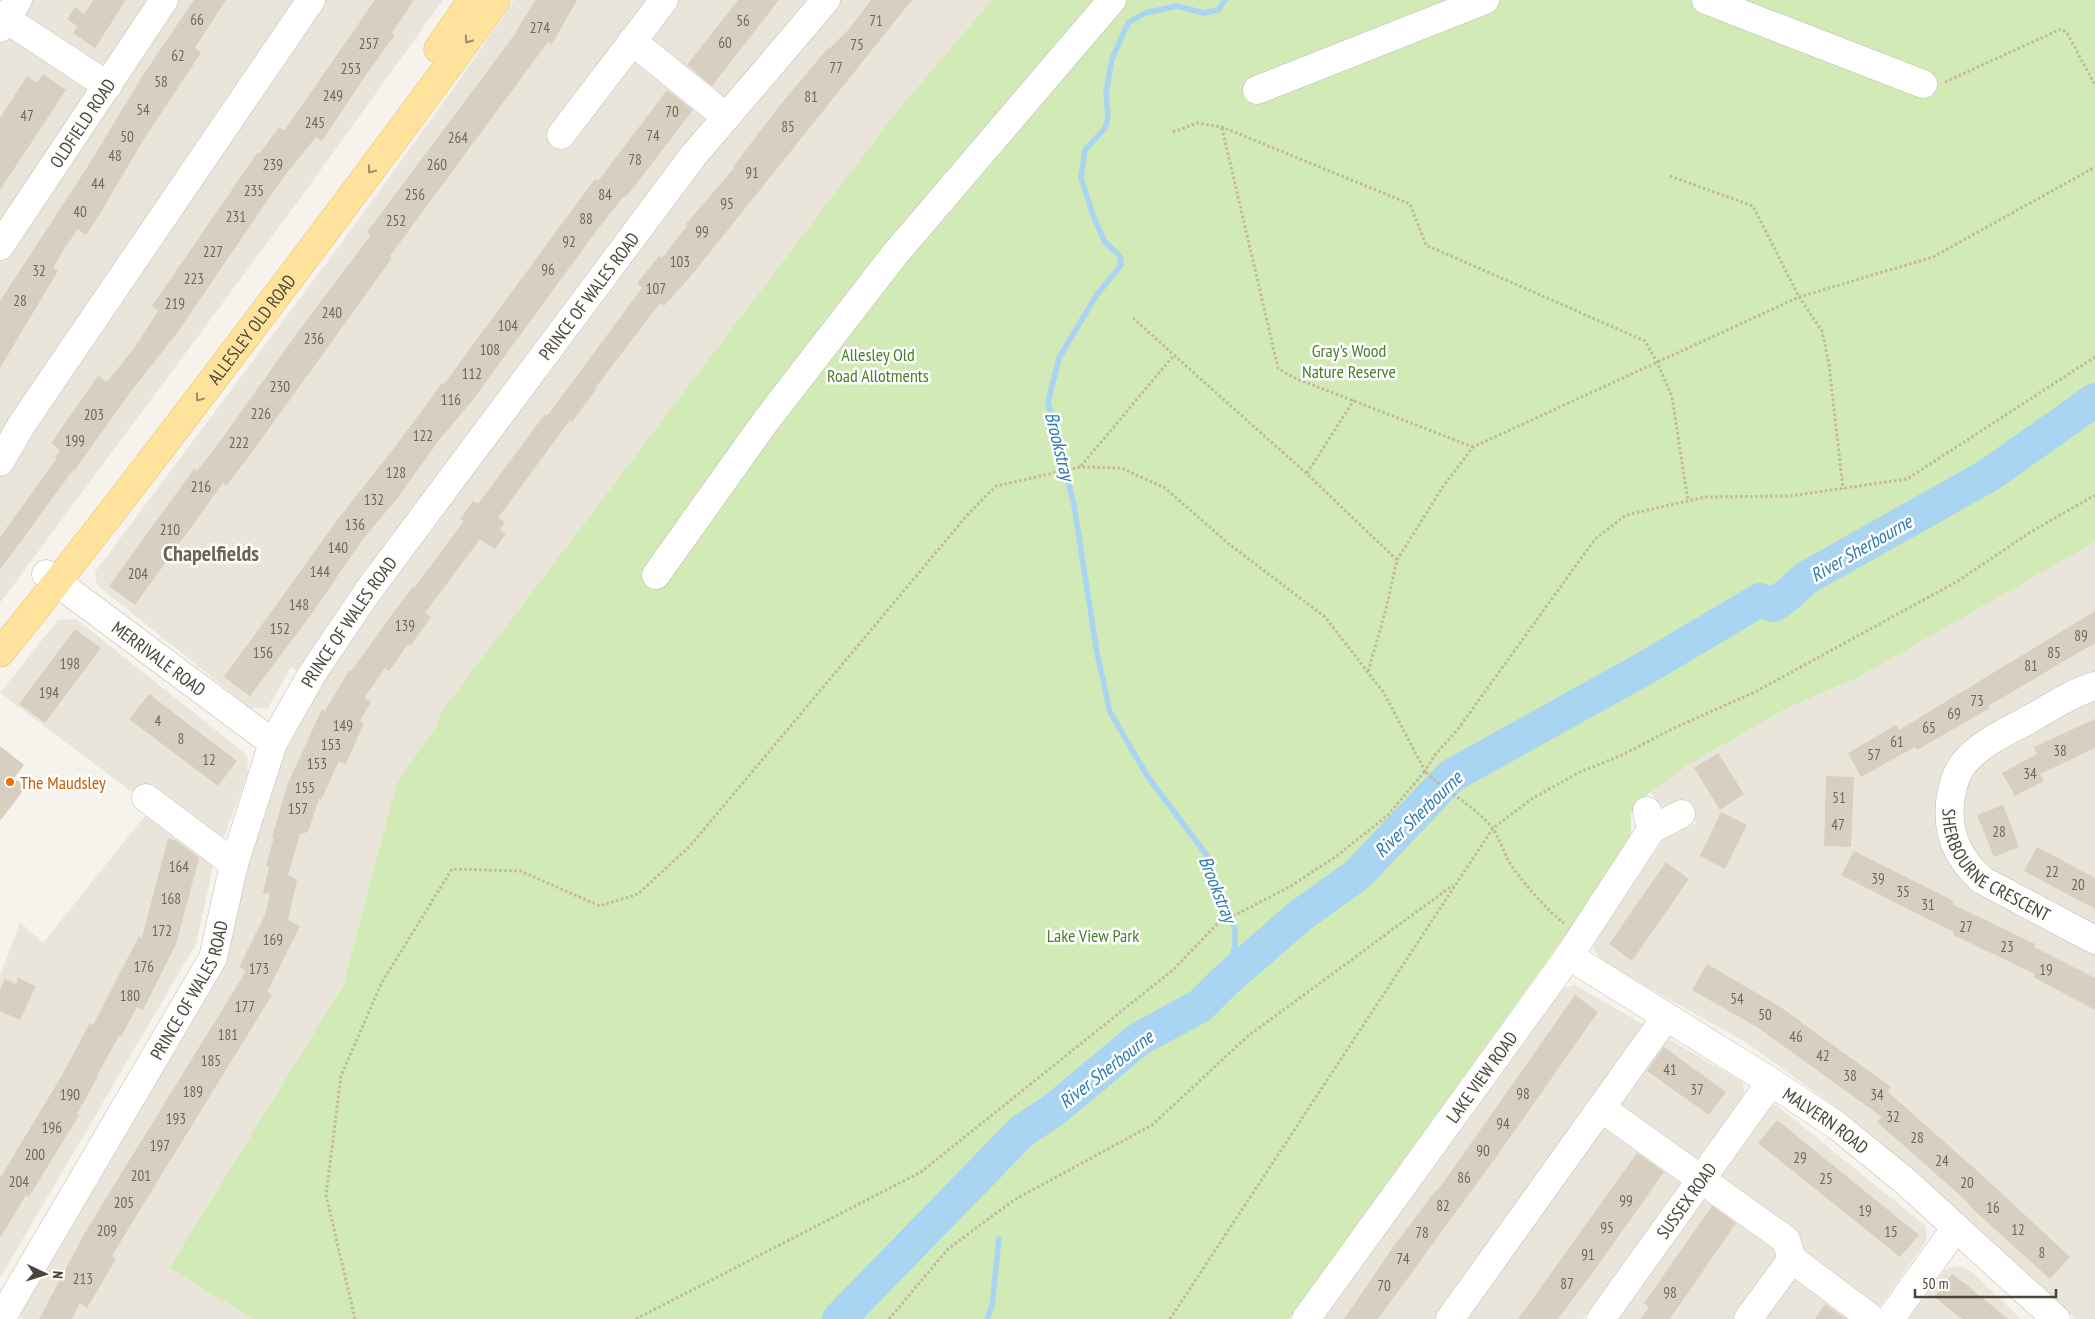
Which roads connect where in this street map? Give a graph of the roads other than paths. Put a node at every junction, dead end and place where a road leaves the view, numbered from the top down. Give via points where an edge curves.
1 (164, 0) edge
2 (311, 0) edge
3 (472, 0) edge
4 (496, 0) edge
5 (664, 0) edge
6 (826, 0) edge
7 (1112, 0) edge
8 (1485, 0) edge
9 (1706, 0) edge
10 (6, 16) edge
11 (632, 40) junction
12 (1923, 84) road end
13 (108, 86) junction
14 (1257, 90) dead end
15 (726, 117) junction
16 (561, 135) dead end
17 (340, 197) junction
18 (0, 246) edge
19 (0, 462) edge
20 (656, 575) dead end
21 (52, 578) junction
22 (0, 647) edge
23 (0, 653) edge
24 (2095, 686) edge
25 (273, 743) junction
26 (146, 798) dead end
27 (1681, 814) dead end
28 (234, 864) junction
29 (2095, 940) edge
30 (1576, 946) junction
31 (1666, 1017) junction
32 (1771, 1082) junction
33 (1602, 1108) junction
34 (1702, 1178) junction
35 (1955, 1229) junction
36 (1792, 1259) junction
37 (2050, 1317) edge
38 (1, 1319) edge
39 (1306, 1319) edge
40 (1450, 1319) edge
41 (1601, 1319) edge
42 (1748, 1319) edge
43 (1872, 1319) edge
44 (1890, 1319) edge

1 - 13 street, OLDFIELD ROAD
2 - 19 street via 44,391
3 - 17 main road, ALLESLEY OLD ROAD
4 -> 17 main road, ALLESLEY OLD ROAD via 435,86
5 - 11 street
6 - 15 street, PRINCE OF WALES ROAD
7 - 20 street via 895,254 765,422
8 - 14 street
9 - 12 street
10 - 13 street
11 - 15 street
11 - 16 street
13 - 18 street, OLDFIELD ROAD
15 - 25 street, PRINCE OF WALES ROAD via 693,156 368,591 312,674
17 - 21 main road, ALLESLEY OLD ROAD
21 - 22 main road, ALLESLEY OLD ROAD
21 - 23 main road, ALLESLEY OLD ROAD
21 - 25 street, MERRIVALE ROAD
24 - 29 street, SHERBOURNE CRESCENT via 2071,695 1978,750 1962,764 1949,809 1951,836 1971,871 1982,880
25 - 28 street, PRINCE OF WALES ROAD
26 - 28 street
27 - 30 street, LAKE VIEW ROAD via 1649,821
28 - 38 street, PRINCE OF WALES ROAD via 210,965
30 - 31 street, MALVERN ROAD
30 - 39 street, LAKE VIEW ROAD
31 - 32 street, MALVERN ROAD
31 - 33 street
32 - 34 street, SUSSEX ROAD
32 - 35 street, MALVERN ROAD via 1836,1125 1905,1181
33 - 34 street
33 - 40 street
34 - 36 street via 1786,1240
34 - 41 street, SUSSEX ROAD
35 - 37 street, MALVERN ROAD
35 - 44 street
36 - 42 street
36 - 43 street

